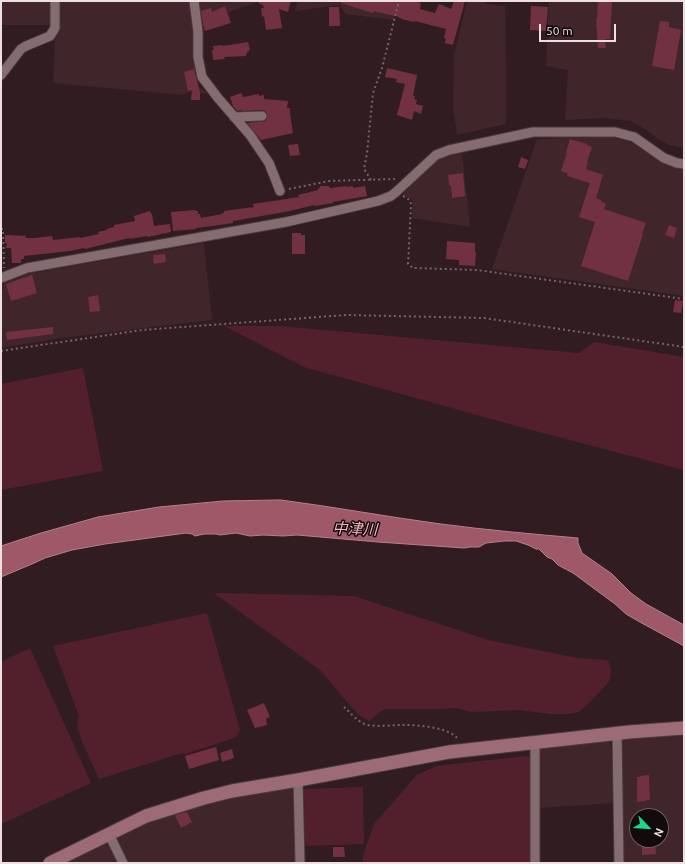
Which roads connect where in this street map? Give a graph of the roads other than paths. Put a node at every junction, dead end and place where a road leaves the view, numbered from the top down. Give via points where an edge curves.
1 (56, 1) edge
2 (194, 1) edge
3 (1, 75) edge
4 (262, 116) dead end
5 (234, 117) junction
6 (684, 164) edge
7 (280, 190) road end
8 (3, 277) edge
9 (684, 728) edge
10 (617, 733) junction
11 (535, 742) junction
12 (298, 780) junction
13 (109, 834) junction
14 (50, 863) edge
15 (123, 863) edge
16 (300, 863) edge
17 (535, 863) edge
18 (620, 863) edge

1 - 3 street via 55,28 50,36 21,49
2 - 5 street via 202,77
4 - 5 street
5 - 7 street via 270,163
6 - 8 street via 664,158 634,137 615,132 533,132 436,155 391,196 378,201 286,222 27,268
9 - 10 street
10 - 11 street
10 - 18 street
11 - 12 street via 463,750
11 - 17 street
12 - 13 street via 204,798 146,816
12 - 16 street
13 - 14 street
13 - 15 street

